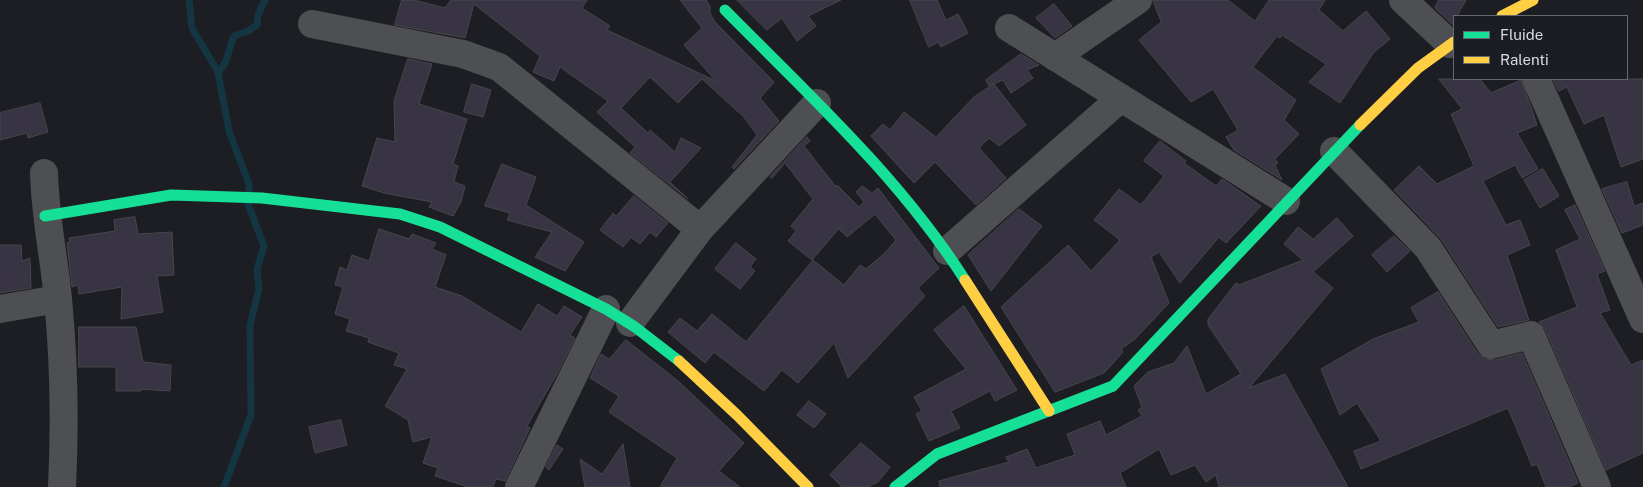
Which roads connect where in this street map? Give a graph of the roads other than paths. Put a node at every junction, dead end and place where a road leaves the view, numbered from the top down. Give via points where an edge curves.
1 (1138, 0) edge
2 (1403, 0) edge
3 (1533, 0) edge
4 (725, 10) dead end
5 (1506, 15) edge
6 (312, 24) dead end
7 (1009, 28) dead end
8 (1452, 43) edge
9 (1056, 57) junction
10 (1536, 80) edge
11 (1121, 98) junction
12 (817, 103) junction
13 (1334, 151) junction
14 (44, 173) dead end
15 (1286, 201) junction
16 (46, 216) junction
17 (700, 229) junction
18 (947, 251) junction
19 (58, 299) junction
20 (0, 309) edge
21 (606, 309) junction
22 (1643, 319) edge
23 (630, 323) junction
24 (1049, 411) junction
25 (62, 487) edge
26 (519, 487) edge
27 (808, 487) edge
28 (896, 487) edge
29 (1597, 487) edge

1 - 9 street
2 - 8 street
3 - 5 street
4 - 12 street
6 - 17 street via 464,54 499,67
7 - 9 street
8 - 13 street via 1418,68
9 - 11 street
10 - 22 street
11 - 15 street
11 - 18 street
12 - 17 street
12 - 18 street via 886,173
13 - 15 street
13 - 29 street via 1428,248 1491,345 1532,335
14 - 16 street
15 - 24 street via 1114,386
16 - 19 street
16 - 21 street via 171,195 262,198 408,216 440,226
17 - 23 street
18 - 24 street
19 - 20 street
19 - 25 street via 64,440
21 - 23 street
21 - 26 street
23 - 27 street via 723,399
24 - 28 street via 937,454

